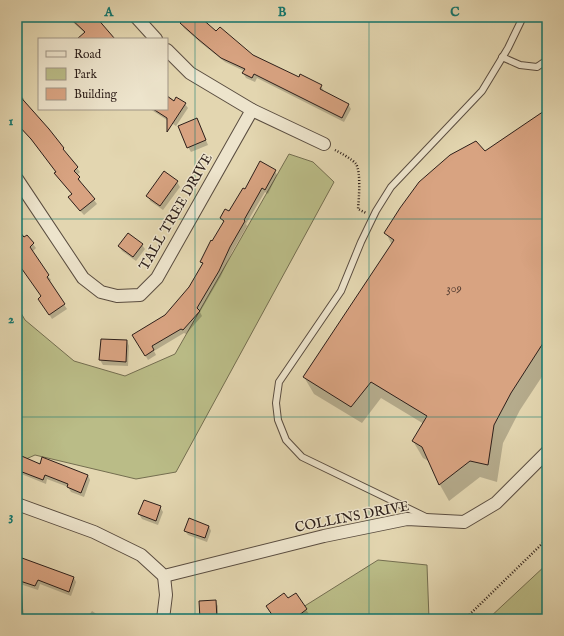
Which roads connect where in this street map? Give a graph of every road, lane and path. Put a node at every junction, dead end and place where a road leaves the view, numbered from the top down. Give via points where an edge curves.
1 (136, 17) edge
2 (523, 17) edge
3 (155, 38) edge
4 (168, 51) edge
5 (502, 57) junction
6 (547, 60) edge
7 (252, 110) junction
8 (324, 144) joint
9 (17, 179) edge
10 (373, 217) junction
11 (547, 452) edge
12 (17, 504) edge
13 (433, 520) junction
14 (547, 539) edge
15 (164, 576) junction
16 (163, 619) edge
17 (465, 619) edge

1 - 3 street
2 - 5 lane
4 - 7 street via 190,73
5 - 6 lane via 520,65 537,66
5 - 10 lane via 482,91 391,187
7 - 8 street
7 - 9 street, TALL TREE DRIVE via 157,278 140,295 117,296 101,292 83,278
8 - 10 path via 356,165 359,178 358,209
10 - 13 lane via 341,290 279,382 276,402 278,420 286,440 302,457
11 - 13 street, COLLINS DRIVE via 496,503 464,522
12 - 15 street via 94,532 141,555
13 - 15 street, COLLINS DRIVE via 407,519 324,536
14 - 17 path
15 - 16 street via 166,594

